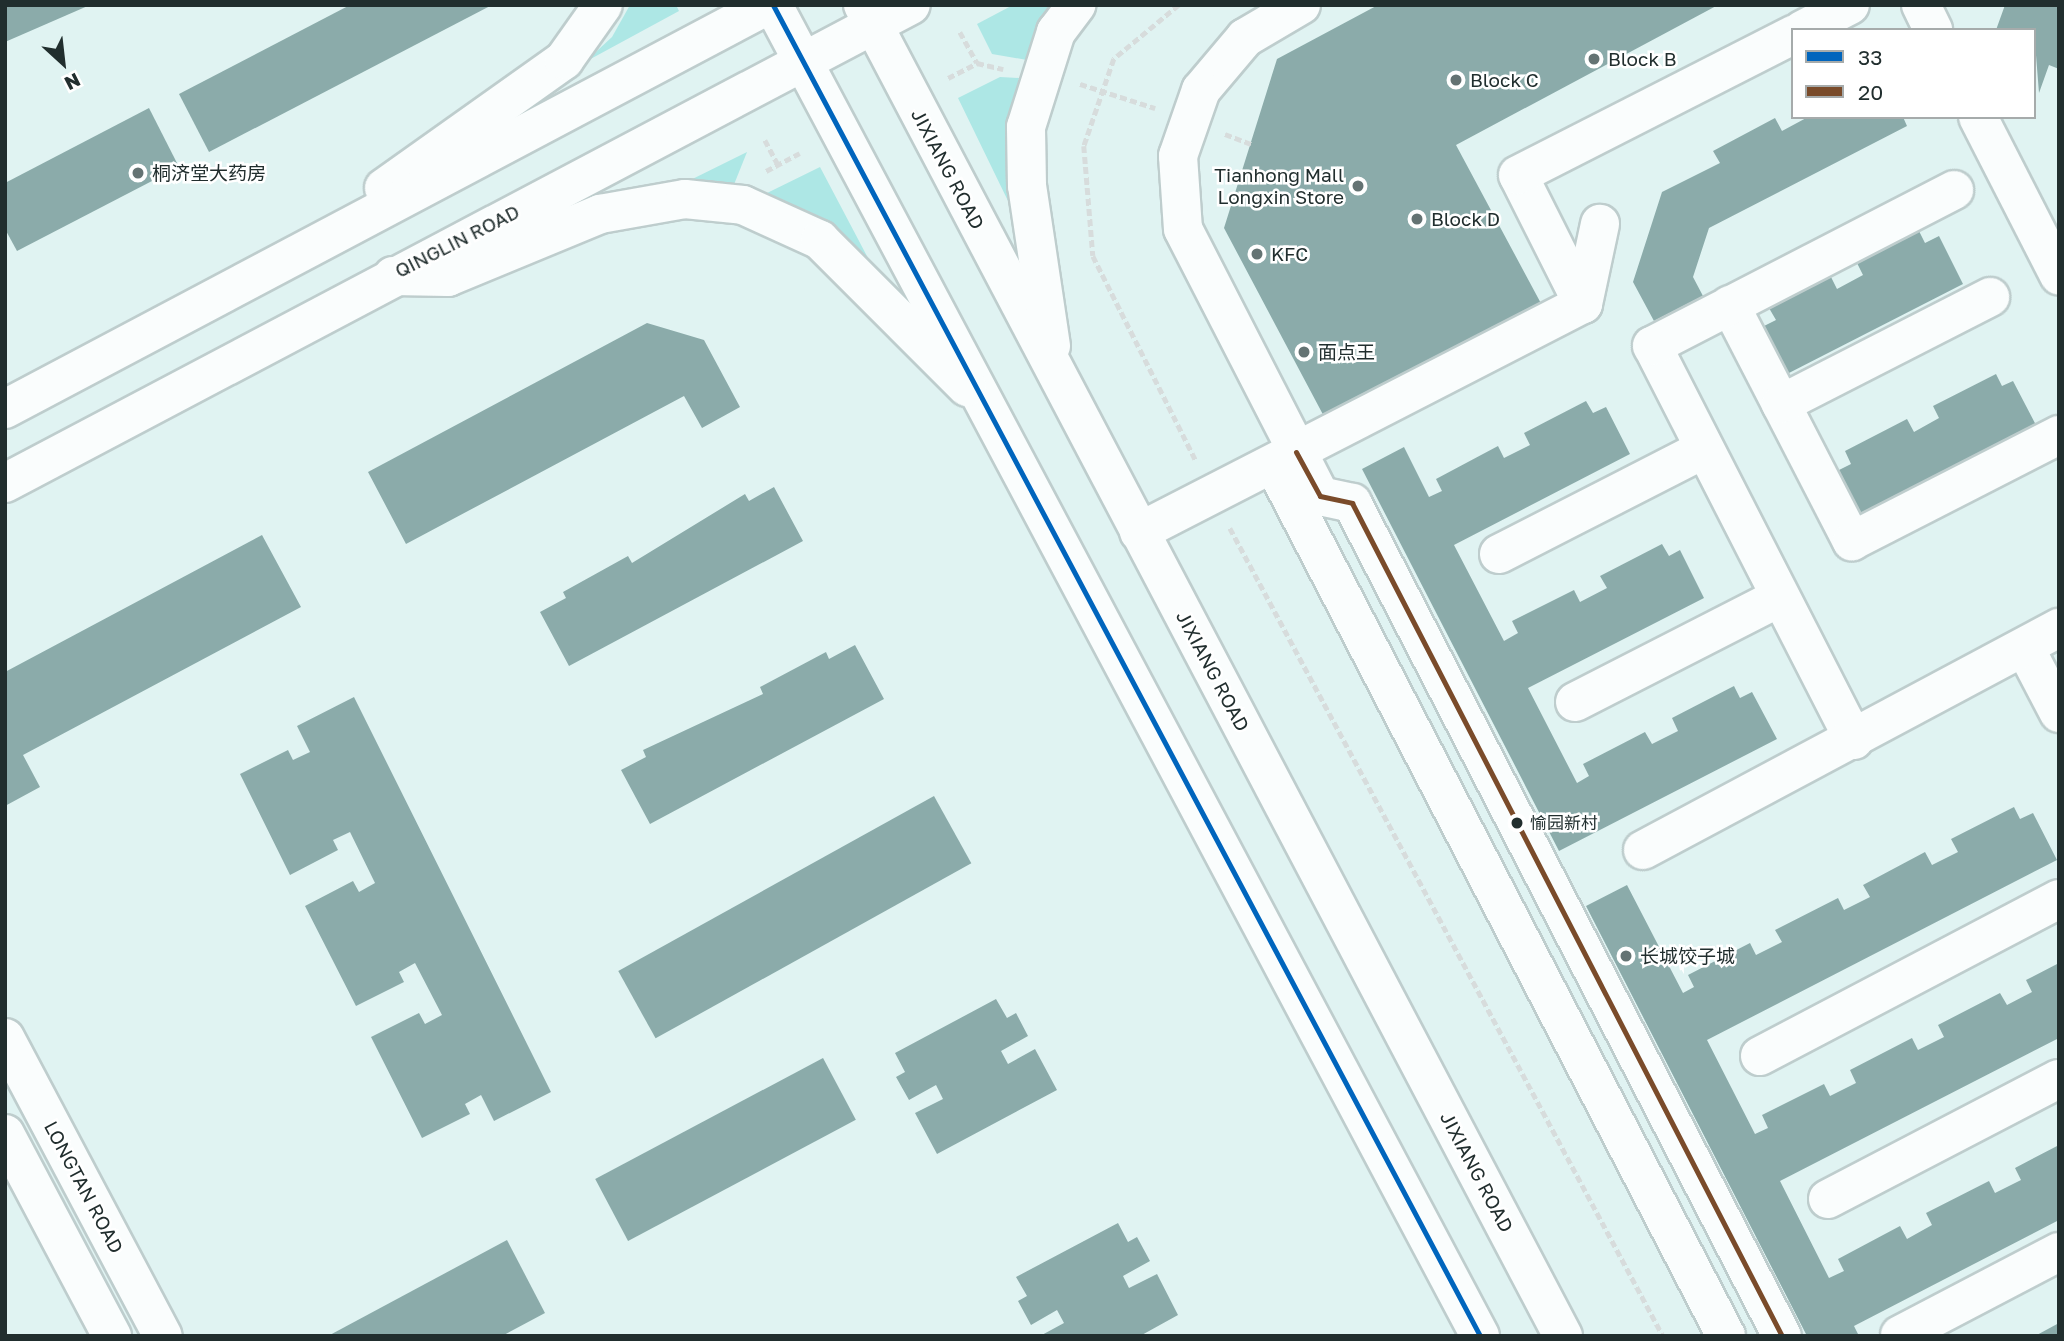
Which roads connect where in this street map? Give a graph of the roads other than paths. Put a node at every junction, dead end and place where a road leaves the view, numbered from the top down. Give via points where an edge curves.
1 (603, 5) edge
2 (770, 5) edge
3 (911, 5) edge
4 (1076, 5) edge
5 (1301, 5) edge
6 (1850, 5) edge
7 (1921, 5) edge
8 (868, 15) edge
9 (1807, 28) edge
10 (1933, 28) edge
11 (1791, 36) edge
12 (1791, 56) edge
13 (803, 62) junction
14 (1744, 89) dead end
15 (1979, 119) edge
16 (1954, 190) dead end
17 (362, 220) junction
18 (1600, 223) dead end
19 (390, 275) junction
20 (2059, 275) edge
21 (1990, 297) dead end
22 (1583, 304) junction
23 (1730, 305) junction
24 (1053, 369) junction
25 (1781, 404) junction
26 (987, 405) junction
27 (5, 409) edge
28 (2059, 435) edge
29 (1704, 449) junction
30 (1285, 457) junction
31 (5, 483) edge
32 (1139, 532) junction
33 (1499, 554) dead end
34 (1780, 597) junction
35 (2059, 628) edge
36 (2026, 650) junction
37 (1575, 702) dead end
38 (2059, 713) edge
39 (1854, 740) junction
40 (1643, 850) dead end
41 (2059, 900) edge
42 (5, 1038) edge
43 (1760, 1056) dead end
44 (2059, 1079) edge
45 (5, 1134) edge
46 (1828, 1199) dead end
47 (2059, 1252) edge
48 (1900, 1335) edge
49 (112, 1336) edge
50 (163, 1336) edge
51 (1480, 1336) edge
52 (1563, 1336) edge
53 (1726, 1336) edge
54 (1782, 1336) edge

1 - 17 main road via 564,60 385,185
2 - 13 main road
2 - 17 main road
3 - 8 main road, QINGLIN ROAD
4 - 24 main road via 1056,32 1038,77 1026,127 1027,186
5 - 30 main road via 1228,54 1187,120 1177,193 1183,229
6 - 9 main road
7 - 10 main road
8 - 13 main road, QINGLIN ROAD
8 - 24 main road, JIXIANG ROAD
11 - 22 main road via 1518,175
12 - 14 main road via 1780,70
13 - 19 main road, QINGLIN ROAD
13 - 26 main road
15 - 20 main road
16 - 23 main road
17 - 27 main road
18 - 22 main road
19 - 26 main road via 448,277 600,214 685,199 743,205 820,240
19 - 31 main road, QINGLIN ROAD
21 - 25 main road
22 - 30 main road
23 - 25 main road
23 - 29 main road via 1652,345
24 - 32 main road, JIXIANG ROAD
25 - 28 main road via 1852,541
26 - 51 main road
29 - 33 main road
29 - 34 main road
30 - 32 main road
30 - 53 main road
30 - 54 main road via 1320,496 1352,503
32 - 52 main road, JIXIANG ROAD
34 - 37 main road
34 - 39 main road
35 - 36 main road
36 - 38 main road
36 - 39 main road
39 - 40 main road
41 - 43 main road
42 - 50 main road, LONGTAN ROAD
44 - 46 main road
45 - 49 main road
47 - 48 main road

